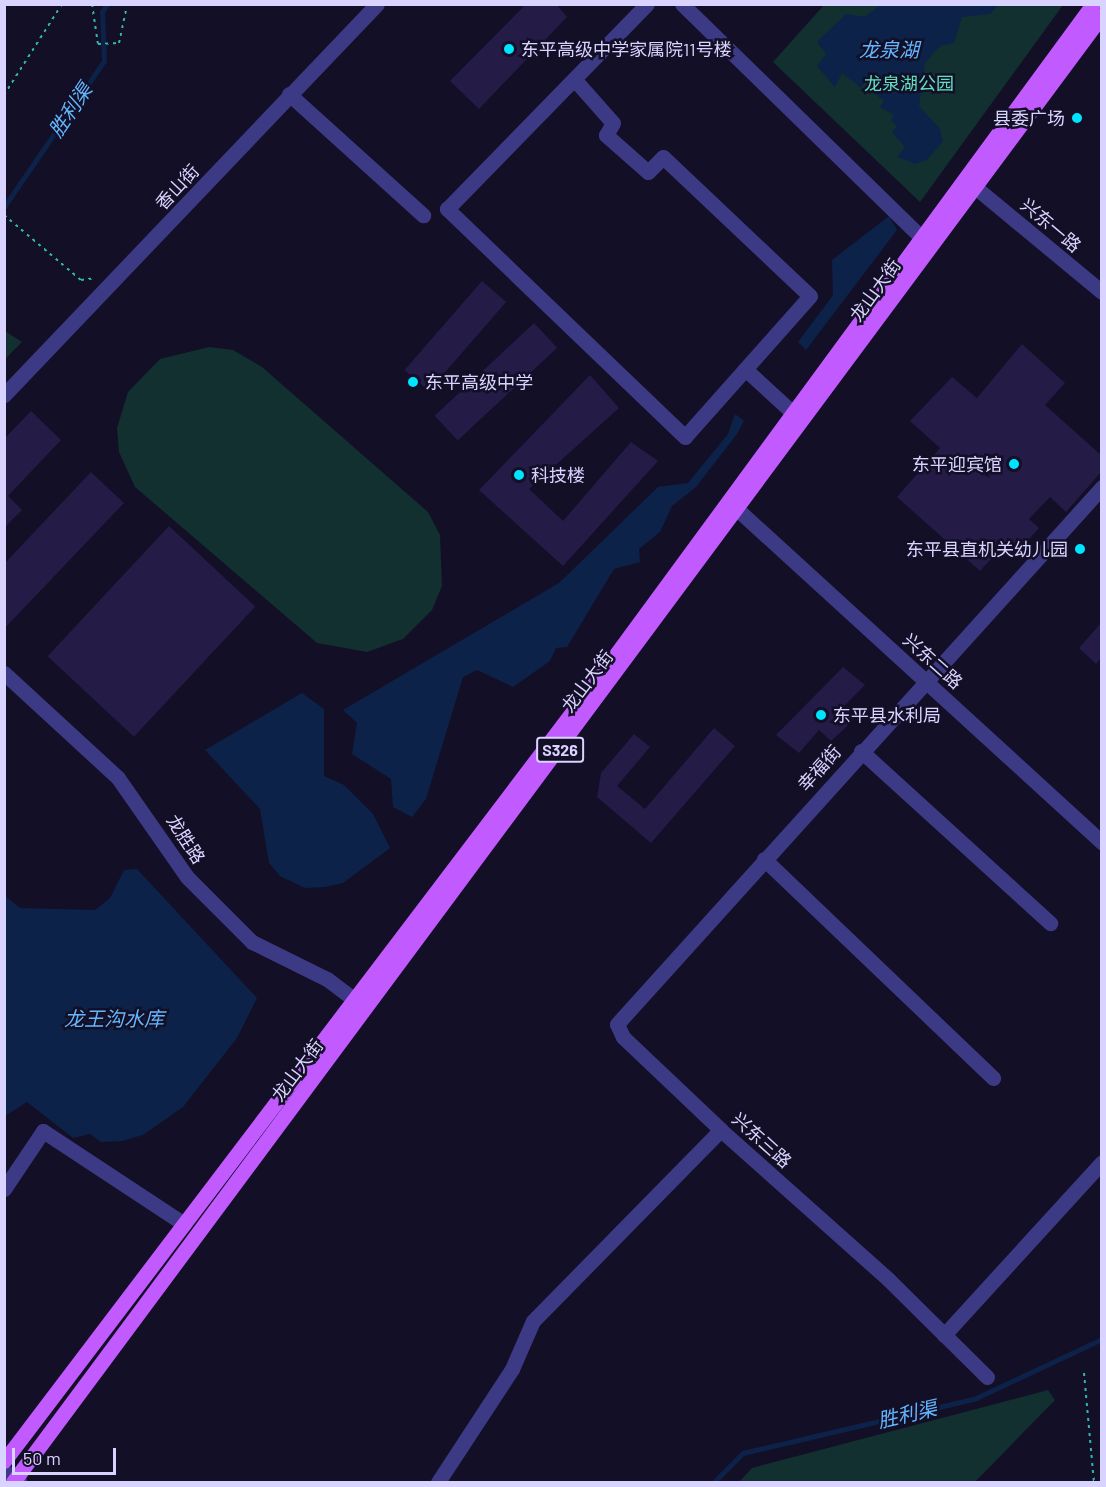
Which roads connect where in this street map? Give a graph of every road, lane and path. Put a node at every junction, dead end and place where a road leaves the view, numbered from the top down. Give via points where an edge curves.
1 (62, 4) edge
2 (92, 4) edge
3 (127, 4) edge
4 (377, 4) edge
5 (647, 4) edge
6 (682, 4) edge
7 (1094, 4) edge
8 (1101, 15) edge
9 (575, 80) junction
10 (289, 94) junction
11 (4, 95) edge
12 (975, 187) junction
13 (4, 215) edge
14 (423, 215) dead end
15 (922, 238) junction
16 (122, 275) junction
17 (1101, 292) edge
18 (745, 369) junction
19 (4, 395) edge
20 (793, 413) junction
21 (1101, 487) edge
22 (738, 510) junction
23 (4, 674) edge
24 (924, 680) junction
25 (861, 751) junction
26 (1101, 842) edge
27 (764, 859) junction
28 (1050, 923) dead end
29 (354, 999) junction
30 (617, 1024) joint
31 (993, 1078) dead end
32 (721, 1130) junction
33 (1101, 1162) edge
34 (4, 1189) edge
35 (184, 1224) junction
36 (944, 1335) junction
37 (1084, 1373) dead end
38 (987, 1377) dead end
39 (4, 1461) edge
40 (13, 1479) edge
41 (438, 1482) edge
42 (1094, 1482) edge

1 - 11 path
2 - 3 path via 98,44 119,43
4 - 10 street, 香山街
5 - 9 street
6 - 15 street
7 - 15 main road, 龙山大街 / S326
8 - 12 main road, 龙山大街 / S326
9 - 18 street via 614,123 606,135 648,172 663,157 810,296
9 - 18 street via 447,209 685,437
10 - 14 street
10 - 16 street, 香山街
12 - 17 street, 兴东一路
12 - 22 main road, 龙山大街 / S326
13 - 16 path via 81,280
15 - 20 main road, 龙山大街 / S326
16 - 19 street, 香山街
18 - 20 street
20 - 29 main road, 龙山大街 / S326
21 - 24 street, 幸福街
22 - 24 street, 兴东二路
22 - 40 main road, 龙山大街 / S326
23 - 29 street, 龙胜路 via 118,778 187,877 252,942 327,979
24 - 25 street, 幸福街
24 - 26 street, 兴东二路
25 - 27 street, 幸福街
25 - 28 street
27 - 30 street, 幸福街
27 - 31 street
29 - 35 main road, 龙山大街 / S326
30 - 32 street, 兴东三路 via 623,1037
32 - 36 street, 兴东三路 via 888,1279
32 - 41 street via 533,1321 512,1369
33 - 36 street
34 - 35 street via 43,1131
35 - 39 main road, 龙山大街 / S326
36 - 38 street, 兴东三路
37 - 42 path

